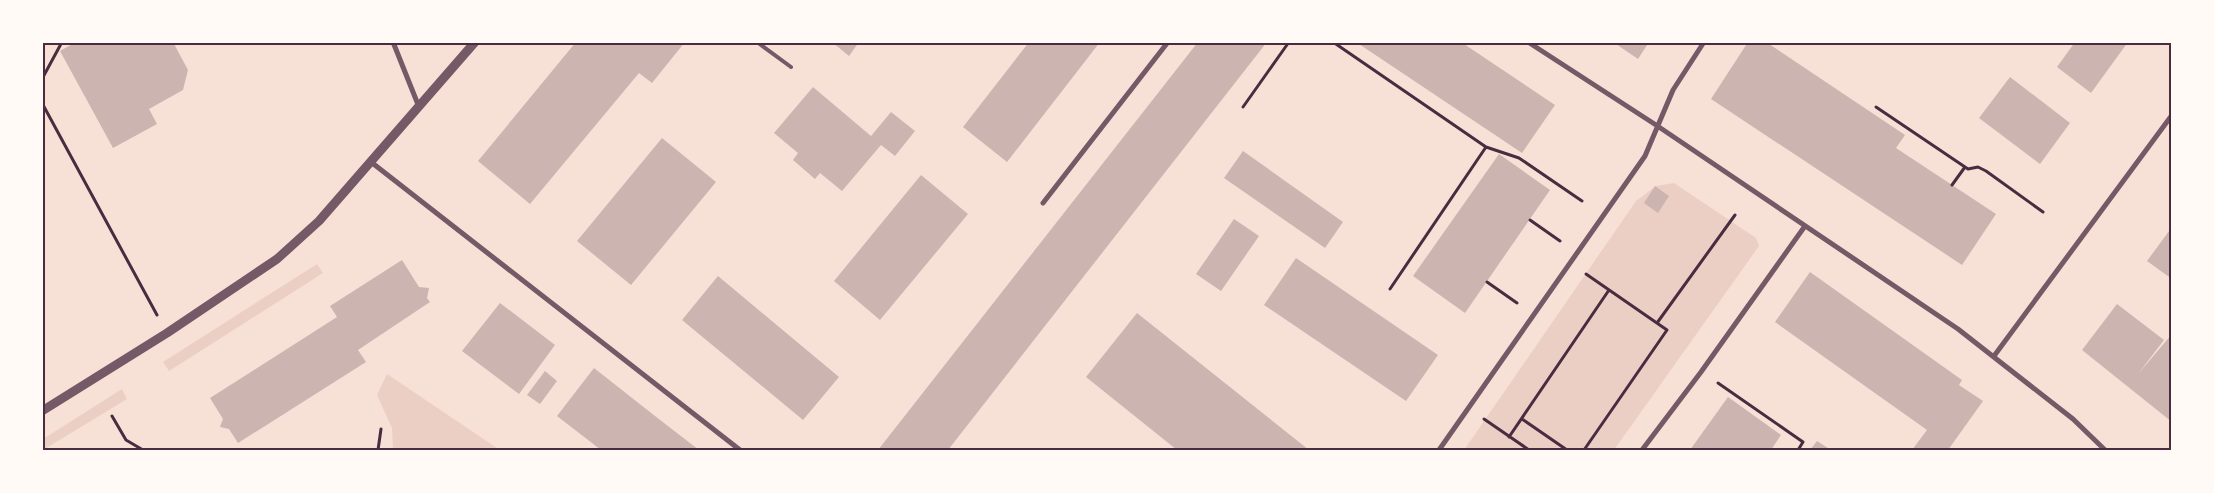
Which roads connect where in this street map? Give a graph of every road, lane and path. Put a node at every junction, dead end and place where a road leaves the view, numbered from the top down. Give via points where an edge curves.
1 (62, 42) edge
2 (393, 42) edge
3 (475, 42) edge
4 (757, 42) edge
5 (1168, 42) edge
6 (1289, 42) edge
7 (1333, 42) edge
8 (1528, 42) edge
9 (1704, 42) edge
10 (791, 67) dead end
11 (42, 79) edge
12 (42, 103) edge
13 (419, 107) junction
14 (1242, 107) dead end
15 (1876, 107) dead end
16 (2172, 115) edge
17 (1656, 125) junction
18 (1486, 147) junction
19 (372, 162) junction
20 (1964, 167) junction
21 (1952, 185) dead end
22 (1582, 200) dead end
23 (1043, 203) dead end
24 (2043, 212) dead end
25 (1735, 215) dead end
26 (1530, 220) dead end
27 (1805, 226) junction
28 (1577, 253) junction
29 (1570, 263) junction
30 (1487, 282) dead end
31 (1390, 289) dead end
32 (1609, 290) junction
33 (1534, 316) junction
34 (1657, 323) junction
35 (167, 333) junction
36 (1994, 356) junction
37 (1701, 372) junction
38 (1469, 409) junction
39 (42, 411) edge
40 (112, 416) dead end
41 (1522, 419) junction
42 (381, 429) dead end
43 (1509, 437) junction
44 (143, 450) edge
45 (378, 450) edge
46 (740, 450) edge
47 (1439, 450) edge
48 (1529, 450) edge
49 (1567, 450) edge
50 (1584, 450) edge
51 (1642, 450) edge
52 (1798, 450) edge
53 (2105, 450) edge

1 - 11 path
2 - 13 street
3 - 13 street
4 - 10 lane
5 - 23 street
6 - 14 path
7 - 18 path
8 - 17 street
9 - 17 street via 1673,90
12 - 35 path
13 - 19 street
15 - 20 path
16 - 36 street
17 - 27 street
17 - 28 street via 1644,156
18 - 22 path via 1519,158
18 - 31 path
19 - 35 street via 319,221 277,260
19 - 46 street
20 - 21 path
20 - 24 path via 1978,167 1986,171
25 - 34 path
26 - 28 path
27 - 36 street
27 - 37 street
28 - 29 street
29 - 32 path
29 - 33 street
30 - 33 path
32 - 34 path
32 - 41 path
33 - 38 street
34 - 50 path via 1667,330
35 - 39 street
36 - 53 street via 2073,419
37 - 51 street
37 - 52 path via 1804,442
38 - 43 path
38 - 47 street
40 - 44 path via 126,440
41 - 43 path
41 - 49 path
42 - 45 path
43 - 48 path

